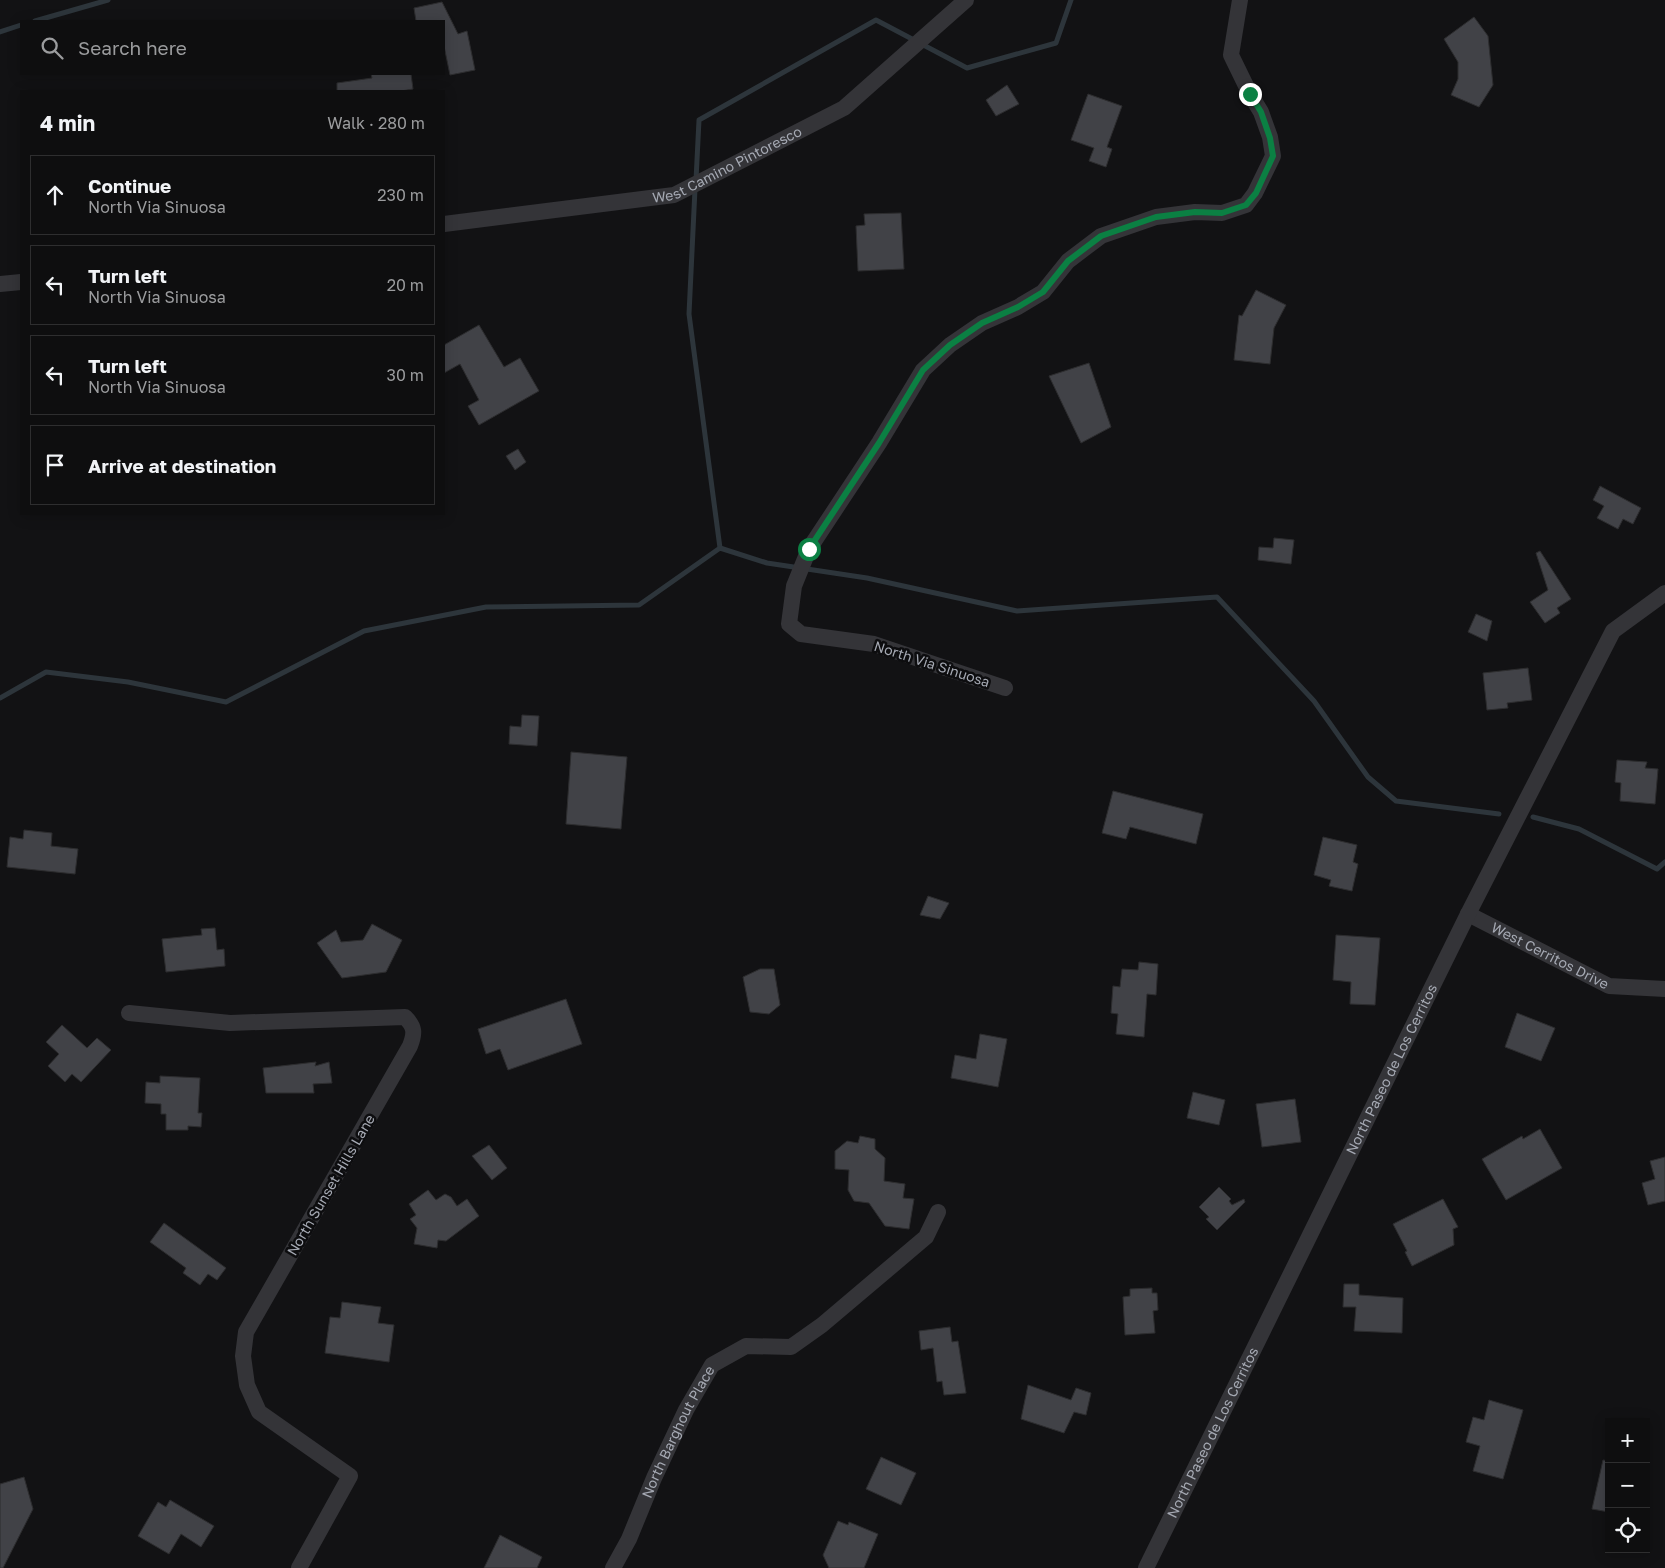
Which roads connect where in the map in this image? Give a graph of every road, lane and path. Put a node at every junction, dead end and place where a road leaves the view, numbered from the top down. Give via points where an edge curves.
1 (966, 0) edge
2 (1240, 0) edge
3 (445, 224) edge
4 (20, 282) edge
5 (0, 284) edge
6 (1665, 593) edge
7 (1005, 688) dead end
8 (1468, 914) junction
9 (1665, 989) edge
10 (129, 1013) dead end
11 (938, 1212) dead end
12 (299, 1568) edge
13 (613, 1568) edge
14 (1146, 1568) edge

1 - 3 street, West Camino Pintoresco via 844,108 674,195
2 - 7 street, North Via Sinuosa via 1231,55 1261,112 1273,156 1256,193 1246,205 1222,213 1195,212 1156,217 1101,236 1068,261 1043,292 982,323 950,345 923,370 809,549 794,586 789,624 801,634 874,644
4 - 5 street
6 - 8 street, North Paseo de Los Cerritos via 1613,631
8 - 9 street, West Cerritos Drive via 1609,986
8 - 14 street, North Paseo de Los Cerritos
10 - 12 street, North Sunset Hills Lane via 230,1023 405,1017 411,1024 413,1038 410,1046 246,1332 243,1356 247,1386 259,1412 350,1476
11 - 13 street, North Barghout Place via 926,1237 822,1325 791,1346 746,1346 712,1366 686,1410

